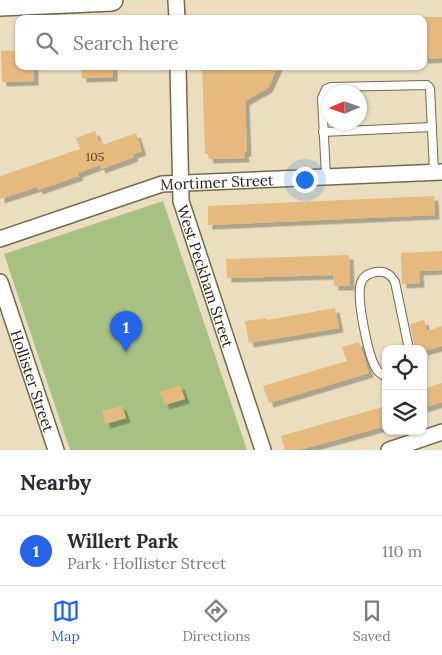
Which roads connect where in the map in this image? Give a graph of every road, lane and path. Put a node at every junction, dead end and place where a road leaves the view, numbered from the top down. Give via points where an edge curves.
1 (112, 0) edge
2 (176, 0) edge
3 (0, 5) edge
4 (177, 15) edge
5 (178, 70) edge
6 (432, 128) junction
7 (324, 132) junction
8 (438, 172) edge
9 (326, 177) junction
10 (181, 183) junction
11 (0, 239) edge
12 (0, 282) edge
13 (408, 345) edge
14 (382, 374) edge
15 (442, 432) edge
16 (416, 436) edge
17 (56, 450) edge
18 (263, 450) edge
19 (389, 450) edge

1 - 3 street
2 - 4 street
5 - 10 street, West Peckham Street
6 - 7 lane
6 - 7 lane via 430,88 422,84 326,90 322,98
6 - 8 lane
7 - 9 lane
8 - 9 street, Mortimer Street
9 - 10 street, Mortimer Street
10 - 11 street, Mortimer Street via 162,184
10 - 18 street, West Peckham Street via 182,201
12 - 17 street, Hollister Street
13 - 14 lane via 395,282 386,272 367,275 360,286 362,317 376,369
15 - 16 street
16 - 19 street

